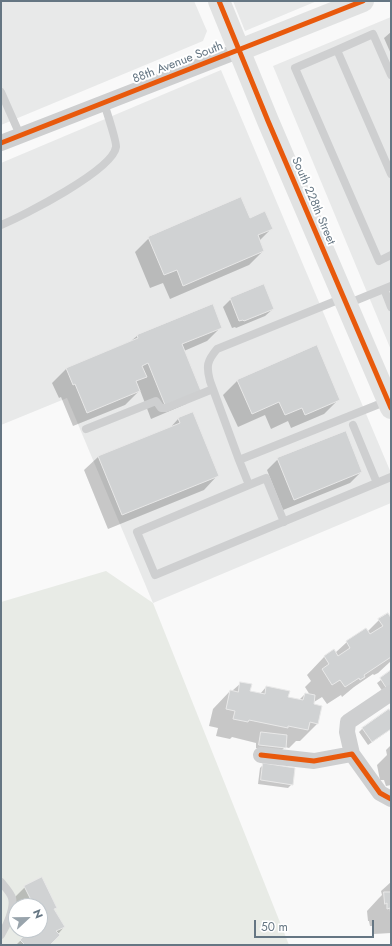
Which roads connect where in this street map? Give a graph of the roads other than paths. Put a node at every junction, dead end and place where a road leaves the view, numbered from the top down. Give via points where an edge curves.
1 (219, 1) edge
2 (363, 1) edge
3 (240, 50) junction
4 (337, 50) junction
5 (391, 75) edge
6 (1, 92) edge
7 (104, 103) junction
8 (20, 135) junction
9 (1, 143) edge
10 (391, 174) edge
11 (1, 225) edge
12 (391, 255) edge
13 (387, 287) edge
14 (345, 301) junction
15 (391, 307) edge
16 (213, 389) junction
17 (389, 404) edge
18 (353, 425) dead end
19 (86, 429) dead end
20 (239, 460) junction
21 (391, 477) edge
22 (377, 483) junction
23 (249, 485) junction
24 (284, 522) junction
25 (391, 693) edge
26 (352, 754) junction
27 (261, 755) dead end
28 (391, 799) edge
29 (1, 882) edge
30 (1, 935) edge

1 - 3 street, South 228th Street
2 - 3 street, 88th Avenue South via 328,11
3 - 7 street, 88th Avenue South
3 - 14 street, South 228th Street
4 - 5 lane via 373,34
4 - 10 lane
4 - 12 lane via 295,68 379,260
6 - 8 lane
7 - 8 street, 88th Avenue South
7 - 11 lane via 116,147 111,158 74,186 21,217
8 - 9 street, 88th Avenue South
13 - 14 lane
13 - 15 lane
14 - 16 lane via 217,349 206,369
14 - 17 street, South 228th Street
16 - 19 lane via 166,408 162,408 156,401
16 - 20 lane
17 - 20 lane
18 - 22 lane
20 - 23 lane
21 - 22 lane
22 - 24 lane
23 - 24 lane via 266,478
23 - 24 lane via 137,532 155,575
25 - 26 street via 348,722 347,732
26 - 27 street via 314,760
26 - 28 street via 380,793
29 - 30 lane via 12,898 7,926

